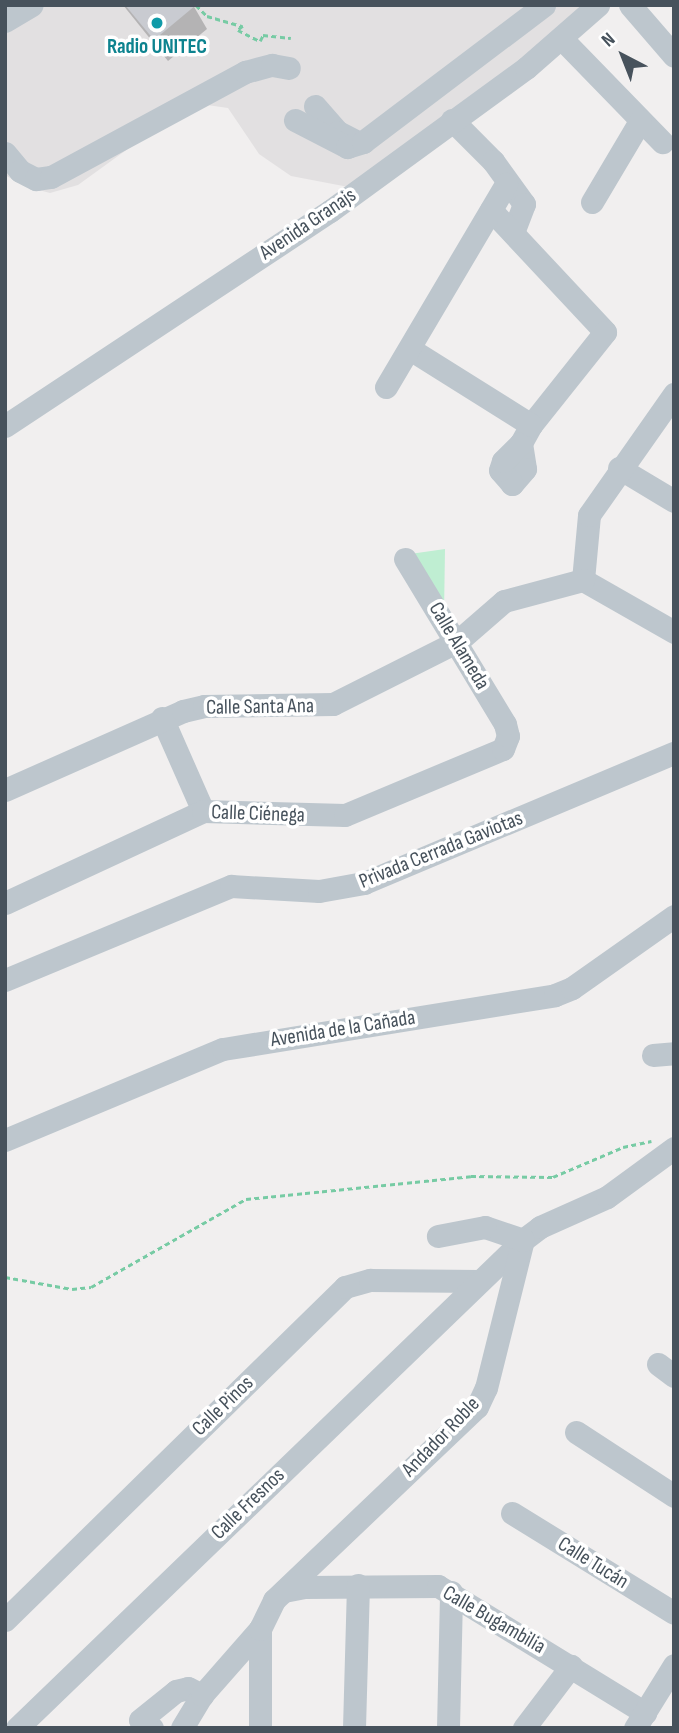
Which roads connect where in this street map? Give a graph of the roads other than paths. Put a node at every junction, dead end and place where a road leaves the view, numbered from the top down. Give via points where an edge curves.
1 (32, 5) edge
2 (544, 5) edge
3 (598, 5) edge
4 (630, 5) edge
5 (5, 21) edge
6 (562, 39) junction
7 (674, 55) edge
8 (289, 68) dead end
9 (315, 106) dead end
10 (295, 120) dead end
11 (452, 120) junction
12 (640, 121) junction
13 (363, 142) junction
14 (662, 142) dead end
15 (5, 153) edge
16 (506, 184) junction
17 (592, 202) dead end
18 (491, 210) junction
19 (513, 233) junction
20 (410, 349) junction
21 (386, 387) dead end
22 (674, 394) edge
23 (5, 426) edge
24 (619, 468) junction
25 (674, 501) edge
26 (405, 559) dead end
27 (583, 580) junction
28 (674, 632) edge
29 (458, 641) junction
30 (162, 718) junction
31 (508, 736) joint
32 (674, 753) edge
33 (5, 790) edge
34 (203, 811) junction
35 (5, 903) edge
36 (674, 916) edge
37 (5, 980) edge
38 (5, 1140) edge
39 (667, 1144) edge
40 (438, 1236) dead end
41 (523, 1240) junction
42 (478, 1281) junction
43 (576, 1432) dead end
44 (674, 1496) edge
45 (512, 1513) dead end
46 (358, 1585) junction
47 (284, 1591) junction
48 (451, 1592) junction
49 (674, 1613) edge
50 (5, 1620) edge
51 (260, 1629) junction
52 (571, 1665) junction
53 (674, 1665) edge
54 (202, 1695) junction
55 (640, 1720) edge
56 (146, 1724) edge
57 (18, 1728) edge
58 (182, 1728) edge
59 (260, 1728) edge
60 (354, 1728) edge
61 (448, 1728) edge
62 (524, 1728) edge

1 - 5 street
2 - 13 street
3 - 6 street, Avenida Granajs
4 - 7 street
6 - 11 street, Avenida Granajs
6 - 12 street
8 - 15 street via 272,65 245,72 51,177 36,179 20,171
9 - 13 street via 338,132
10 - 13 street via 347,147
11 - 16 street via 493,161
11 - 23 street, Avenida Granajs via 330,211
12 - 14 street
12 - 17 street
16 - 18 street
16 - 19 street via 524,204
18 - 19 street
18 - 20 street
19 - 20 street via 602,323 605,332 526,434
20 - 21 street
22 - 24 street
24 - 25 street
24 - 27 street via 589,515
26 - 29 street, Calle Alameda
27 - 28 street
27 - 29 street, Calle Santa Ana via 505,601
29 - 30 street, Calle Santa Ana via 333,704 204,706
29 - 31 street, Calle Alameda
30 - 33 street, Calle Santa Ana
30 - 34 street
31 - 34 street, Calle Ciénega via 503,749 492,757 345,815
32 - 37 street, Privada Cerrada Gaviotas via 364,883 318,891 231,886
34 - 35 street, Calle Ciénega
36 - 38 street, Avenida de la Cañada via 572,988 555,995 223,1049
39 - 41 street, Calle Fresnos via 616,1192
40 - 41 street via 485,1227
41 - 42 street, Calle Fresnos
41 - 47 street, Andador Roble via 486,1388 477,1407
42 - 50 street, Calle Pinos via 370,1280 345,1287
42 - 57 street, Calle Fresnos
43 - 44 street
45 - 49 street, Calle Tucán
46 - 47 street, Calle Bugambilia
46 - 48 street, Calle Bugambilia via 425,1584
46 - 60 street
47 - 51 street, Andador Roble
48 - 52 street, Calle Bugambilia
48 - 61 street
51 - 54 street
51 - 59 street
52 - 55 street, Calle Bugambilia
52 - 62 street
53 - 55 street
54 - 56 street via 182,1688
54 - 58 street

